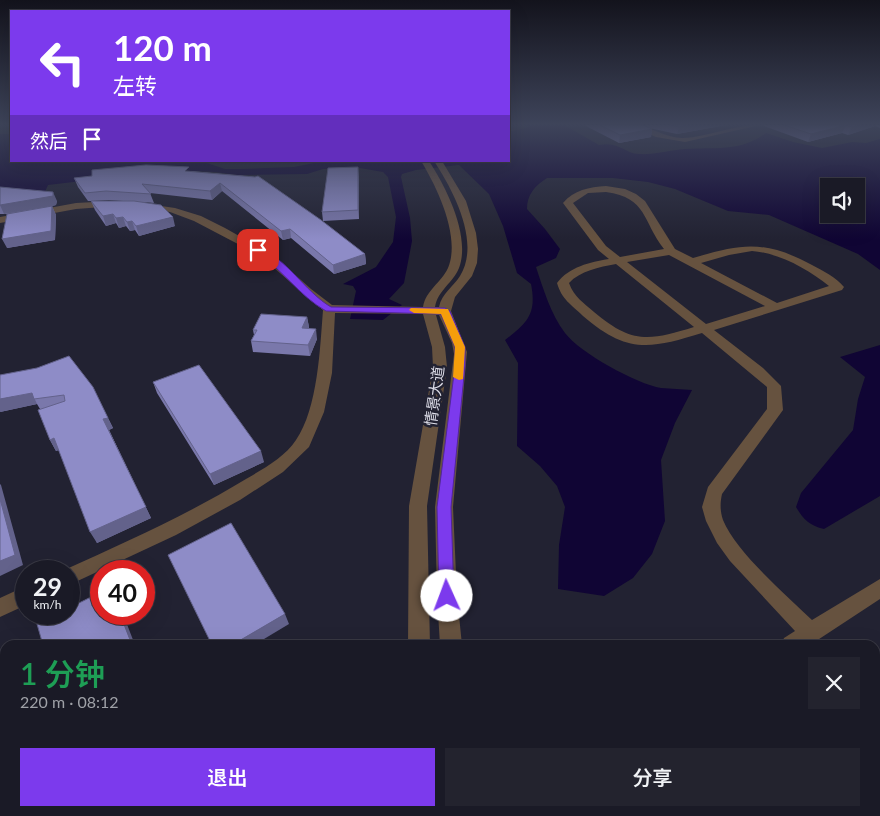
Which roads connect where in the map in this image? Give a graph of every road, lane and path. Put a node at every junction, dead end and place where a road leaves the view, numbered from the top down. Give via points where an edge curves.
1 (435, 166) edge
2 (0, 220) edge
3 (671, 251) junction
4 (619, 262) junction
5 (692, 262) junction
6 (776, 307) junction
7 (337, 309) junction
8 (429, 311) junction
9 (445, 311) junction
10 (704, 329) junction
11 (80, 572) edge
12 (880, 588) edge
13 (15, 600) edge
14 (0, 608) edge
15 (811, 633) junction
16 (419, 640) edge
17 (451, 640) edge
18 (800, 640) edge

1 - 8 street via 451,218 456,257 448,277 432,298
1 - 9 street via 458,193 473,251 472,264 447,300
2 - 7 street via 76,206 162,206 216,225 272,258 315,301
3 - 4 street
3 - 4 street via 661,241 651,215 636,196 601,189 577,194 568,203 602,248
3 - 5 street
4 - 10 street
4 - 10 street via 598,264 571,274 564,283 567,295 619,336 638,342 669,339
5 - 6 street
5 - 6 street via 752,248 768,249 826,276 838,287
6 - 10 street
7 - 8 street
7 - 11 street via 316,412 303,443 277,468 234,495 170,530
8 - 9 street
8 - 16 street, 情景大道 via 439,346 440,367 418,506
9 - 17 street, 情景大道 via 460,347 444,507
10 - 15 street via 774,386 775,410 714,492 711,508 720,532 743,564
12 - 15 street
13 - 14 street
15 - 18 street

